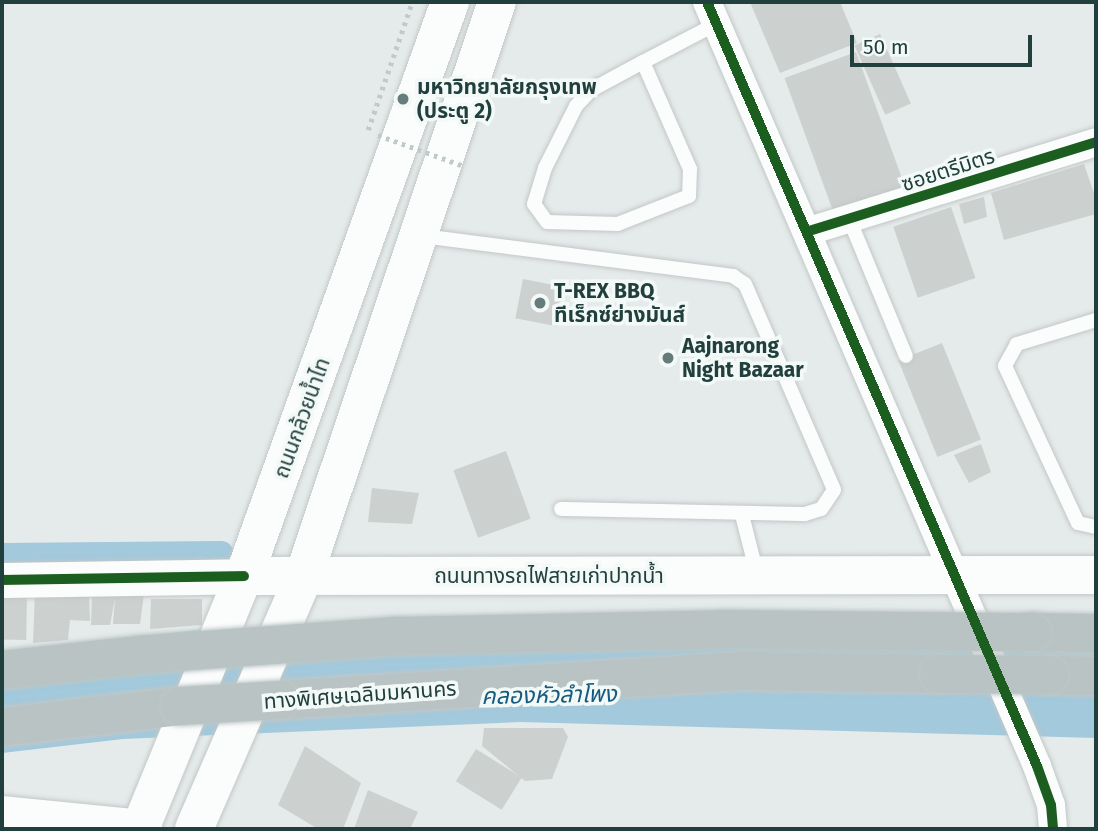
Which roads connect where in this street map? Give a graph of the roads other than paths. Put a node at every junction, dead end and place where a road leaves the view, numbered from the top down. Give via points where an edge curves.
1 (450, 2) edge
2 (497, 2) edge
3 (711, 13) edge
4 (643, 62) junction
5 (1096, 142) edge
6 (850, 221) junction
7 (809, 231) junction
8 (418, 235) junction
9 (1096, 320) edge
10 (906, 356) dead end
11 (561, 509) dead end
12 (743, 514) junction
13 (1096, 527) edge
14 (758, 574) junction
15 (1096, 575) edge
16 (244, 576) junction
17 (303, 578) junction
18 (2, 580) edge
19 (958, 589) junction
20 (1096, 633) edge
21 (2, 670) edge
22 (1096, 676) edge
23 (2, 727) edge
24 (2, 815) edge
25 (198, 816) edge
26 (144, 824) edge
27 (1053, 829) edge

1 - 16 main road, ถนนกล้วยน้ำไท
2 - 8 main road
3 - 4 lane
3 - 7 street
4 - 4 lane via 591,90 576,106 545,168 534,204 547,222 618,224 689,196 690,169
5 - 6 street, ซอยตรีมิตร
6 - 7 street, ซอยตรีมิตร
6 - 10 lane
7 - 19 street
8 - 12 lane via 716,271 745,284 834,490 821,509 805,514
8 - 17 main road
9 - 13 lane via 1017,344 1006,366 1078,523
11 - 12 lane
12 - 14 lane
14 - 17 main road, ถนนทางรถไฟสายเก่าปากน้ำ
14 - 19 main road, ถนนทางรถไฟสายเก่าปากน้ำ
15 - 19 main road, ถนนทางรถไฟสายเก่าปากน้ำ
16 - 17 main road, ถนนทางรถไฟสายเก่าปากน้ำ
16 - 18 street, ถนนทางรถไฟสายเก่าปากน้ำ
16 - 26 main road, ถนนกล้วยน้ำไท
17 - 25 main road
19 - 27 street, bridge via 1037,765 1051,805
20 - 21 highway, bridge via 722,629 398,636
22 - 23 highway, ทางพิเศษเฉลิมมหานคร, bridge via 743,671 180,706
24 - 26 main road

